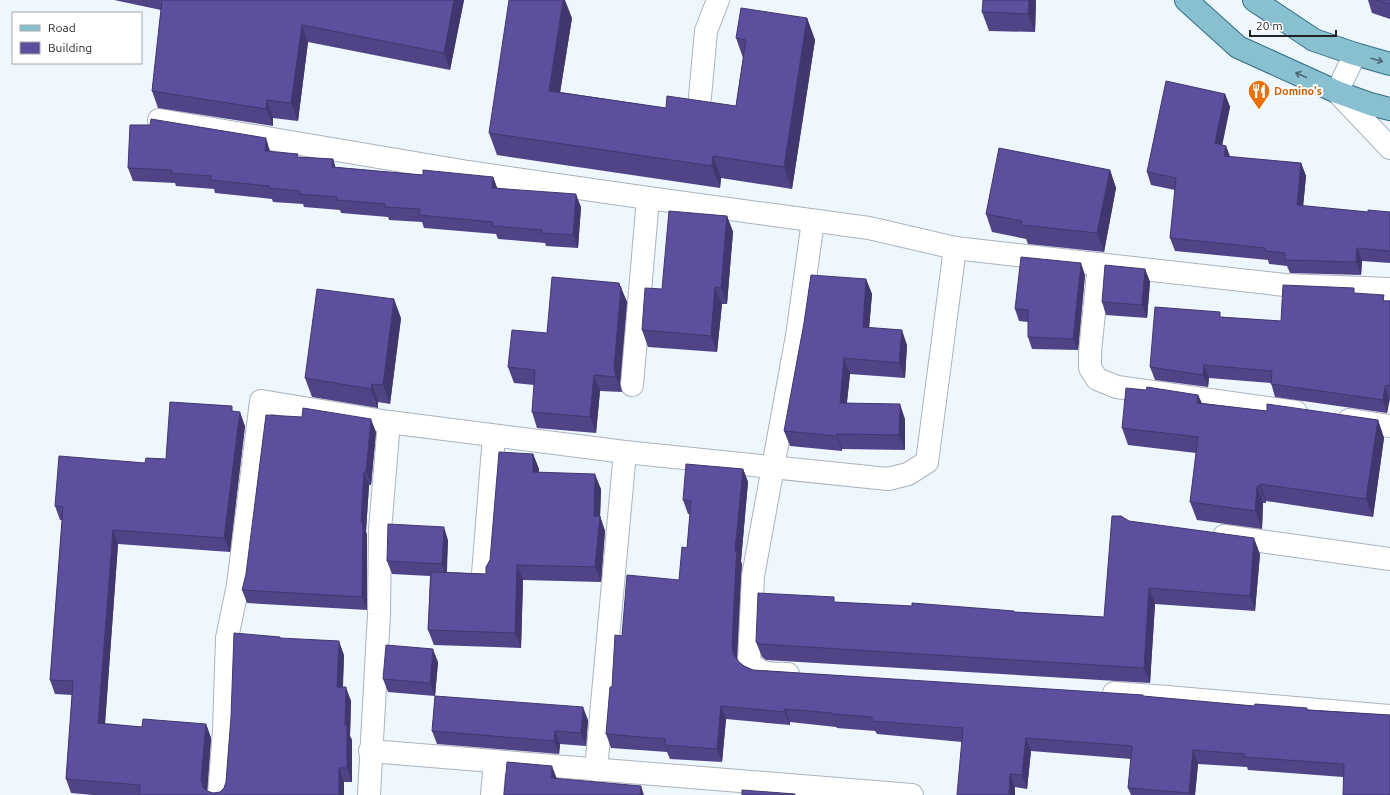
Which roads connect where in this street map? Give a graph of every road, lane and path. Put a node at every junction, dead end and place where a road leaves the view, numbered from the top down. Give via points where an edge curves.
1 (718, 0) edge
2 (1186, 0) edge
3 (1254, 0) edge
4 (1355, 54) junction
5 (1390, 64) edge
6 (1338, 92) junction
7 (700, 97) dead end
8 (1390, 109) edge
9 (159, 120) edge
10 (1390, 148) edge
11 (648, 198) junction
12 (813, 221) junction
13 (955, 248) junction
14 (1099, 264) junction
15 (1390, 289) edge
16 (632, 385) dead end
17 (389, 422) junction
18 (1390, 426) edge
19 (494, 436) junction
20 (624, 452) junction
21 (773, 466) junction
22 (1205, 534) edge
23 (1390, 559) edge
24 (483, 574) edge
25 (810, 675) edge
26 (1096, 692) edge
27 (1390, 716) edge
28 (370, 751) junction
29 (495, 762) junction
30 (596, 770) junction
31 (720, 787) edge
32 (902, 794) edge
33 (219, 795) edge
34 (369, 795) edge
35 (492, 795) edge

1 - 7 street via 706,31
6 -> 2 main road via 1238,47
3 - 4 main road via 1314,40
4 -> 5 main road
4 - 6 street
6 - 8 main road
6 - 10 street
9 - 11 street via 468,172
11 - 12 street
11 - 16 street
12 - 13 street via 869,228
12 - 21 street via 797,336
13 - 14 street
13 - 21 street via 927,462 908,474 888,479
14 - 15 street via 1285,285
14 - 18 street via 1090,352 1090,368 1097,379 1117,387
17 - 19 street
17 - 28 street via 380,530 379,614
17 - 33 street via 261,400 238,585 227,638
19 - 20 street
19 - 24 street
20 - 21 street
20 - 30 street
21 - 25 street via 753,576 750,661 754,668 763,672
22 - 23 street
26 - 27 street
28 - 29 street
28 - 34 street
29 - 30 street
29 - 35 street
30 - 31 street
31 - 32 street

